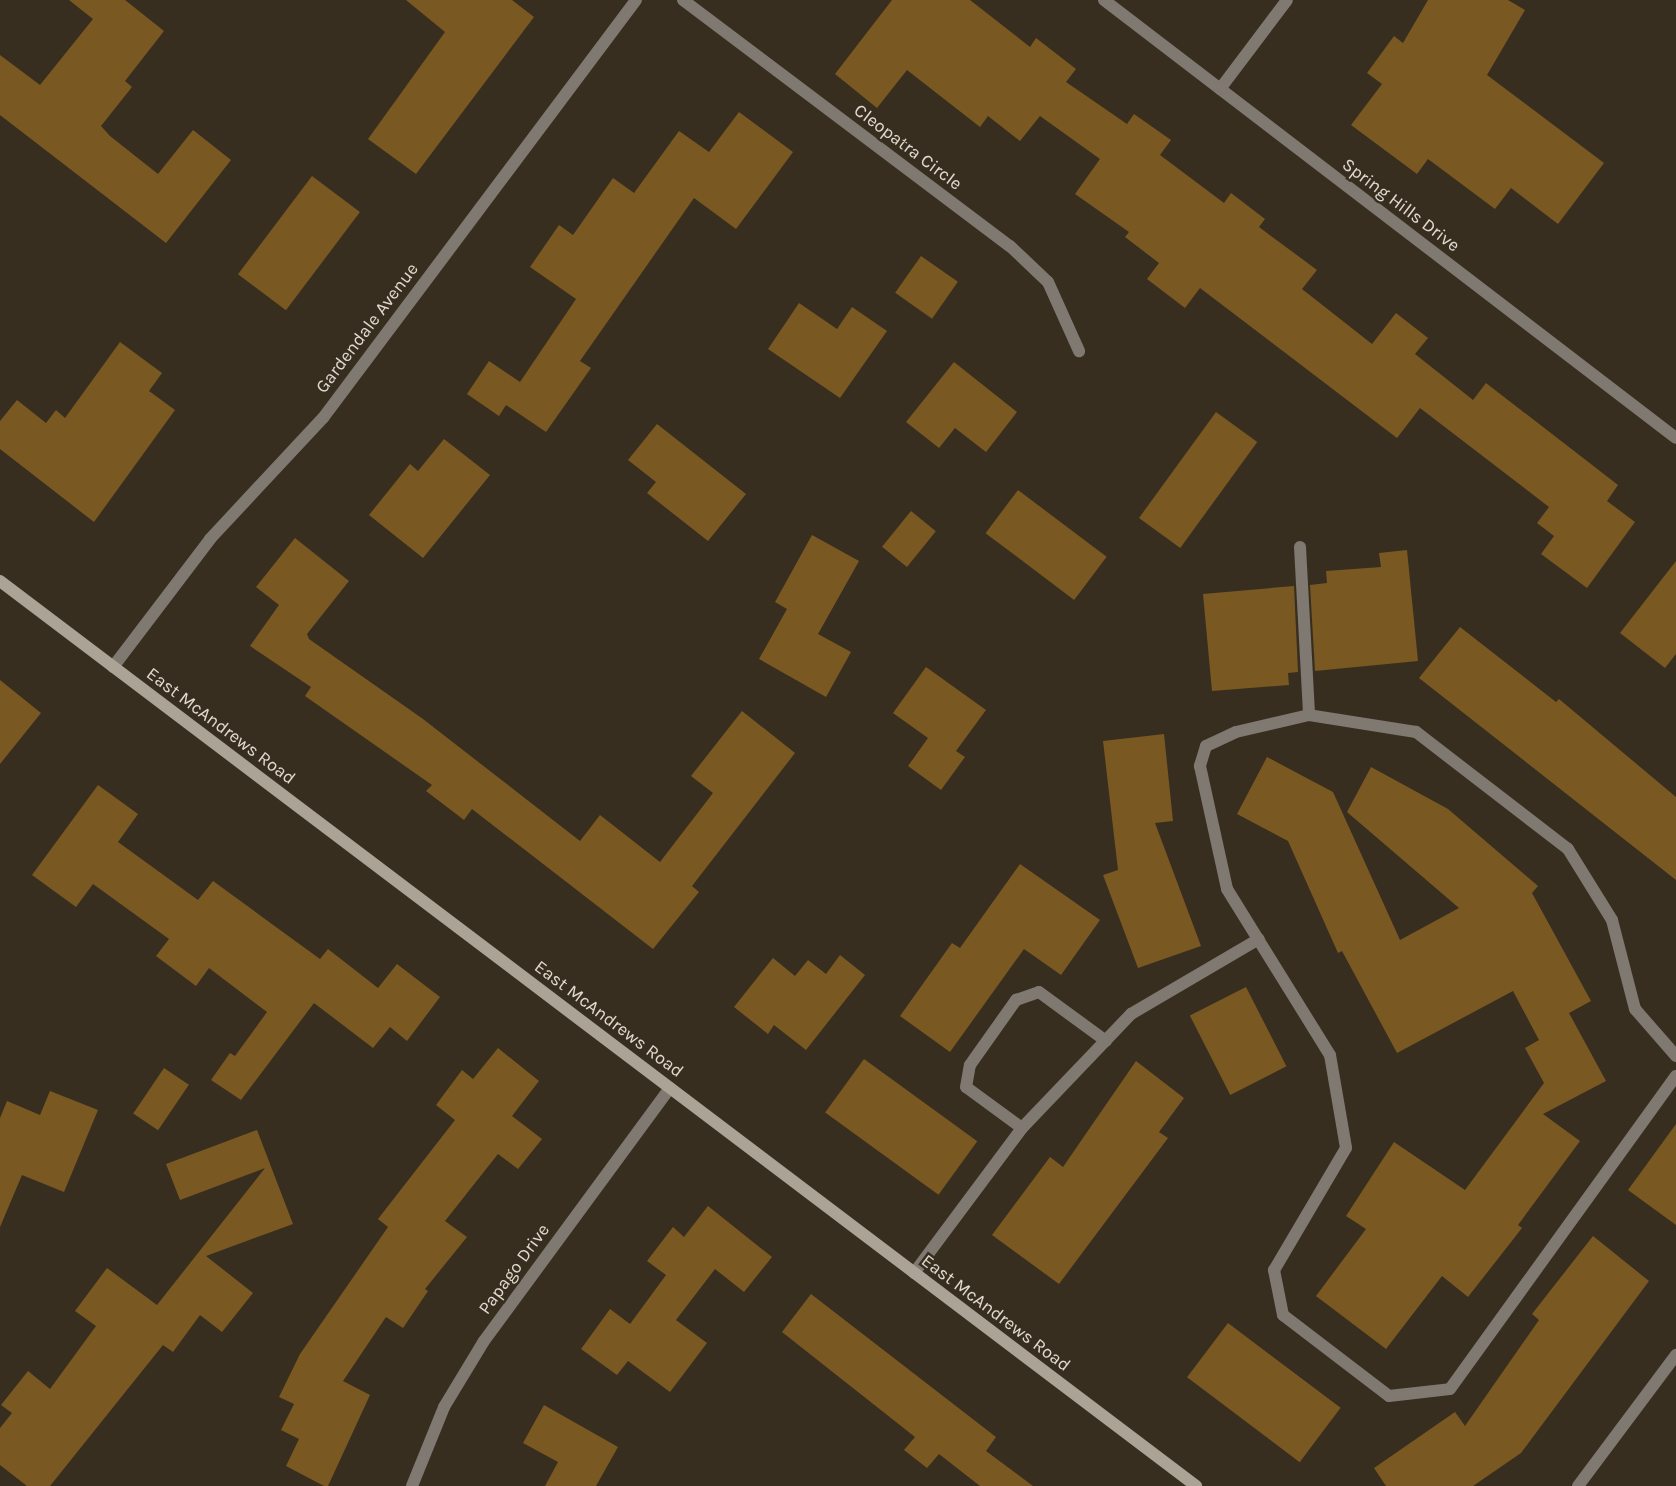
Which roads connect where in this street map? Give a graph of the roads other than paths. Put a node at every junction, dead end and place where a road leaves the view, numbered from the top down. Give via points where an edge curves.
1 (683, 0) edge
2 (1104, 0) edge
3 (1287, 0) edge
4 (634, 1) edge
5 (1220, 89) junction
6 (1080, 351) dead end
7 (1676, 438) edge
8 (1300, 547) dead end
9 (0, 581) edge
10 (113, 667) junction
11 (1309, 715) junction
12 (1259, 939) junction
13 (1106, 1041) junction
14 (1676, 1056) edge
15 (1676, 1076) edge
16 (670, 1088) junction
17 (1022, 1128) junction
18 (914, 1274) junction
19 (1676, 1355) edge
20 (412, 1486) edge
21 (1196, 1486) edge
22 (1578, 1486) edge

1 - 6 street, Cleopatra Circle via 1010,246 1048,282
2 - 5 street, Spring Hills Drive
3 - 5 street
4 - 10 street, Gardendale Avenue via 323,418 210,539
5 - 7 street, Spring Hills Drive
8 - 11 street
9 - 10 main road, East McAndrews Road
10 - 16 main road, East McAndrews Road
11 - 12 street via 1206,746 1200,766 1227,889
11 - 14 street via 1416,732 1568,849 1612,920 1635,1009
12 - 13 street via 1131,1014
12 - 15 street via 1330,1055 1346,1148 1274,1270 1283,1315 1389,1396 1450,1389
13 - 17 street
13 - 17 street via 1039,992 1016,1000 970,1065 966,1087
16 - 18 main road, East McAndrews Road
16 - 20 street, Papago Drive via 484,1341 444,1407
17 - 18 street
18 - 21 main road, East McAndrews Road
19 - 22 street

